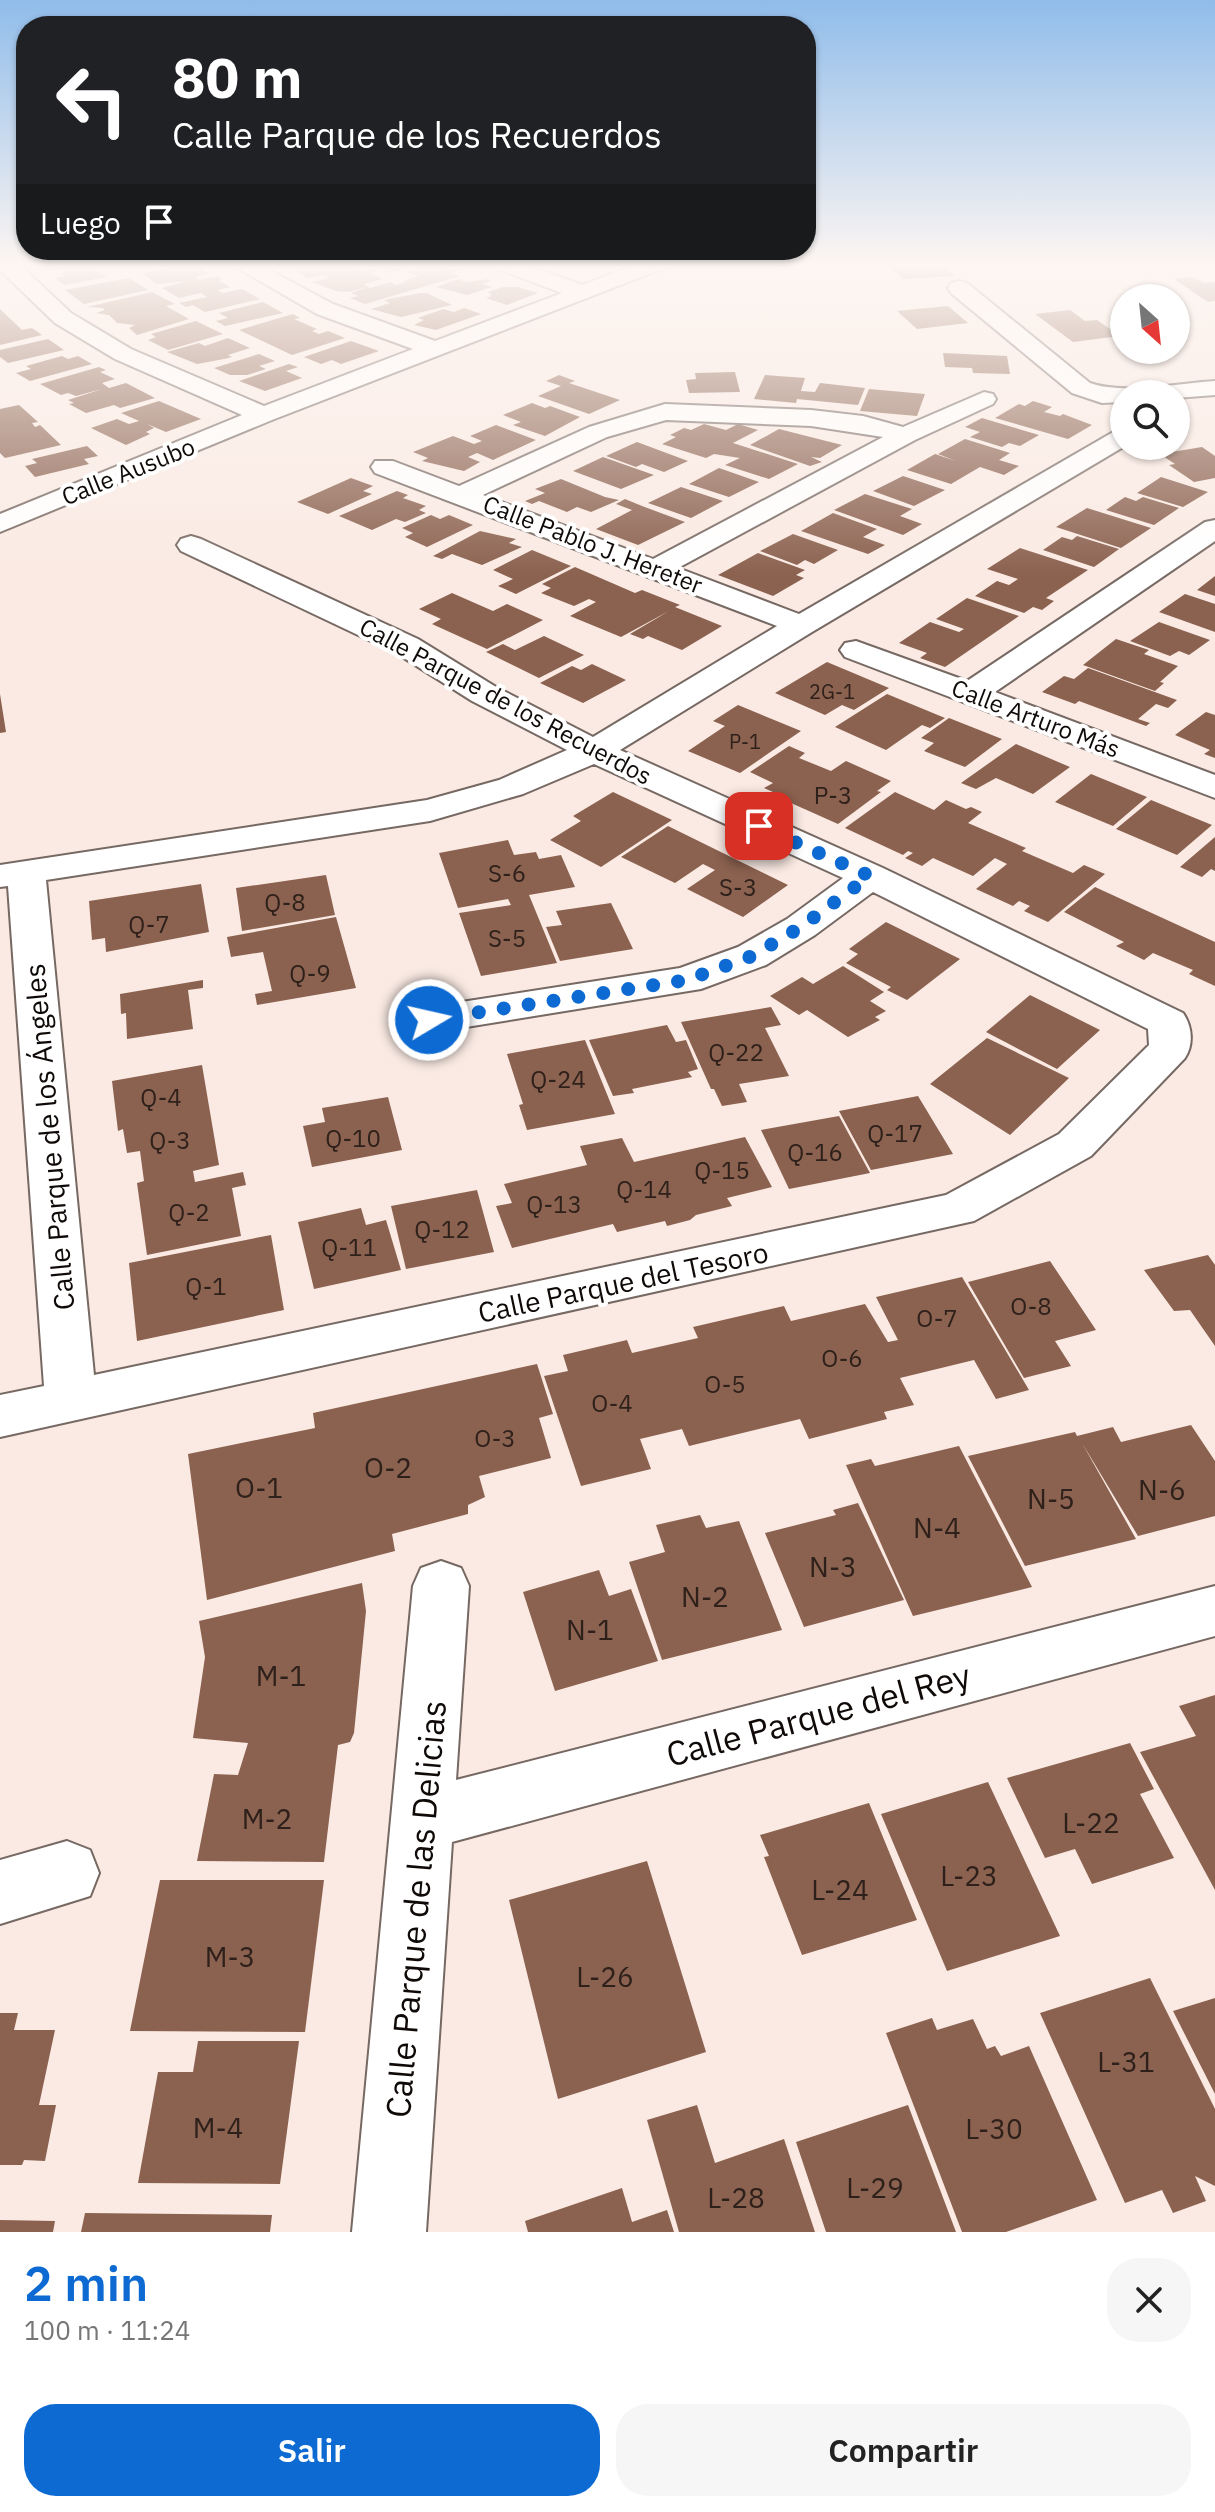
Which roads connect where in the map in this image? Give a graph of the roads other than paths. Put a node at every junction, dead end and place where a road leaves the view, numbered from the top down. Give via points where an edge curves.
1 (153, 367) edge
2 (387, 367) edge
3 (1056, 367) edge
4 (1215, 388) edge
5 (1190, 390) edge
6 (1110, 396) edge
7 (984, 399) dead end
8 (263, 415) junction
9 (906, 435) junction
10 (1110, 444) edge
11 (384, 467) dead end
12 (464, 494) junction
13 (0, 524) edge
14 (1215, 528) edge
15 (191, 545) dead end
16 (657, 568) junction
17 (801, 625) junction
18 (856, 650) dead end
19 (971, 693) junction
20 (594, 751) junction
21 (1215, 787) edge
22 (13, 874) edge
23 (870, 876) junction
24 (429, 1020) dead end
25 (1168, 1022) joint
26 (71, 1401) junction
27 (0, 1416) edge
28 (441, 1586) dead end
29 (1215, 1611) edge
30 (422, 1819) junction
31 (67, 1873) dead end
32 (0, 1892) edge
33 (389, 2232) edge

1 - 8 street
2 - 8 street, Calle Ausubo
3 - 6 street via 1081,388
4 - 5 street
7 - 9 street
8 - 13 street, Calle Ausubo
9 - 12 street via 811,418 665,412 598,432
9 - 16 street
10 - 17 street
11 - 12 street, Calle Pablo J. Hereter
12 - 16 street, Calle Pablo J. Hereter
14 - 19 street
15 - 20 street, Calle Parque de los Recuerdos via 407,646 484,694
16 - 17 street, Calle Pablo J. Hereter
17 - 20 street
18 - 19 street, Calle Arturo Más
19 - 21 street, Calle Arturo Más
20 - 22 street via 511,787 430,810
20 - 23 street, Calle Parque de los Recuerdos
22 - 26 street, Calle Parque de los Ángeles
23 - 24 street via 752,956 687,980
23 - 25 street, Calle Parque de los Recuerdos
25 - 26 street, Calle Parque del Tesoro via 1170,1048 1075,1145 958,1209
26 - 27 street, Calle Parque del Tesoro
28 - 30 street, Calle Parque de las Delicias
29 - 30 street, Calle Parque del Rey
30 - 33 street, Calle Parque de las Delicias
31 - 32 street

